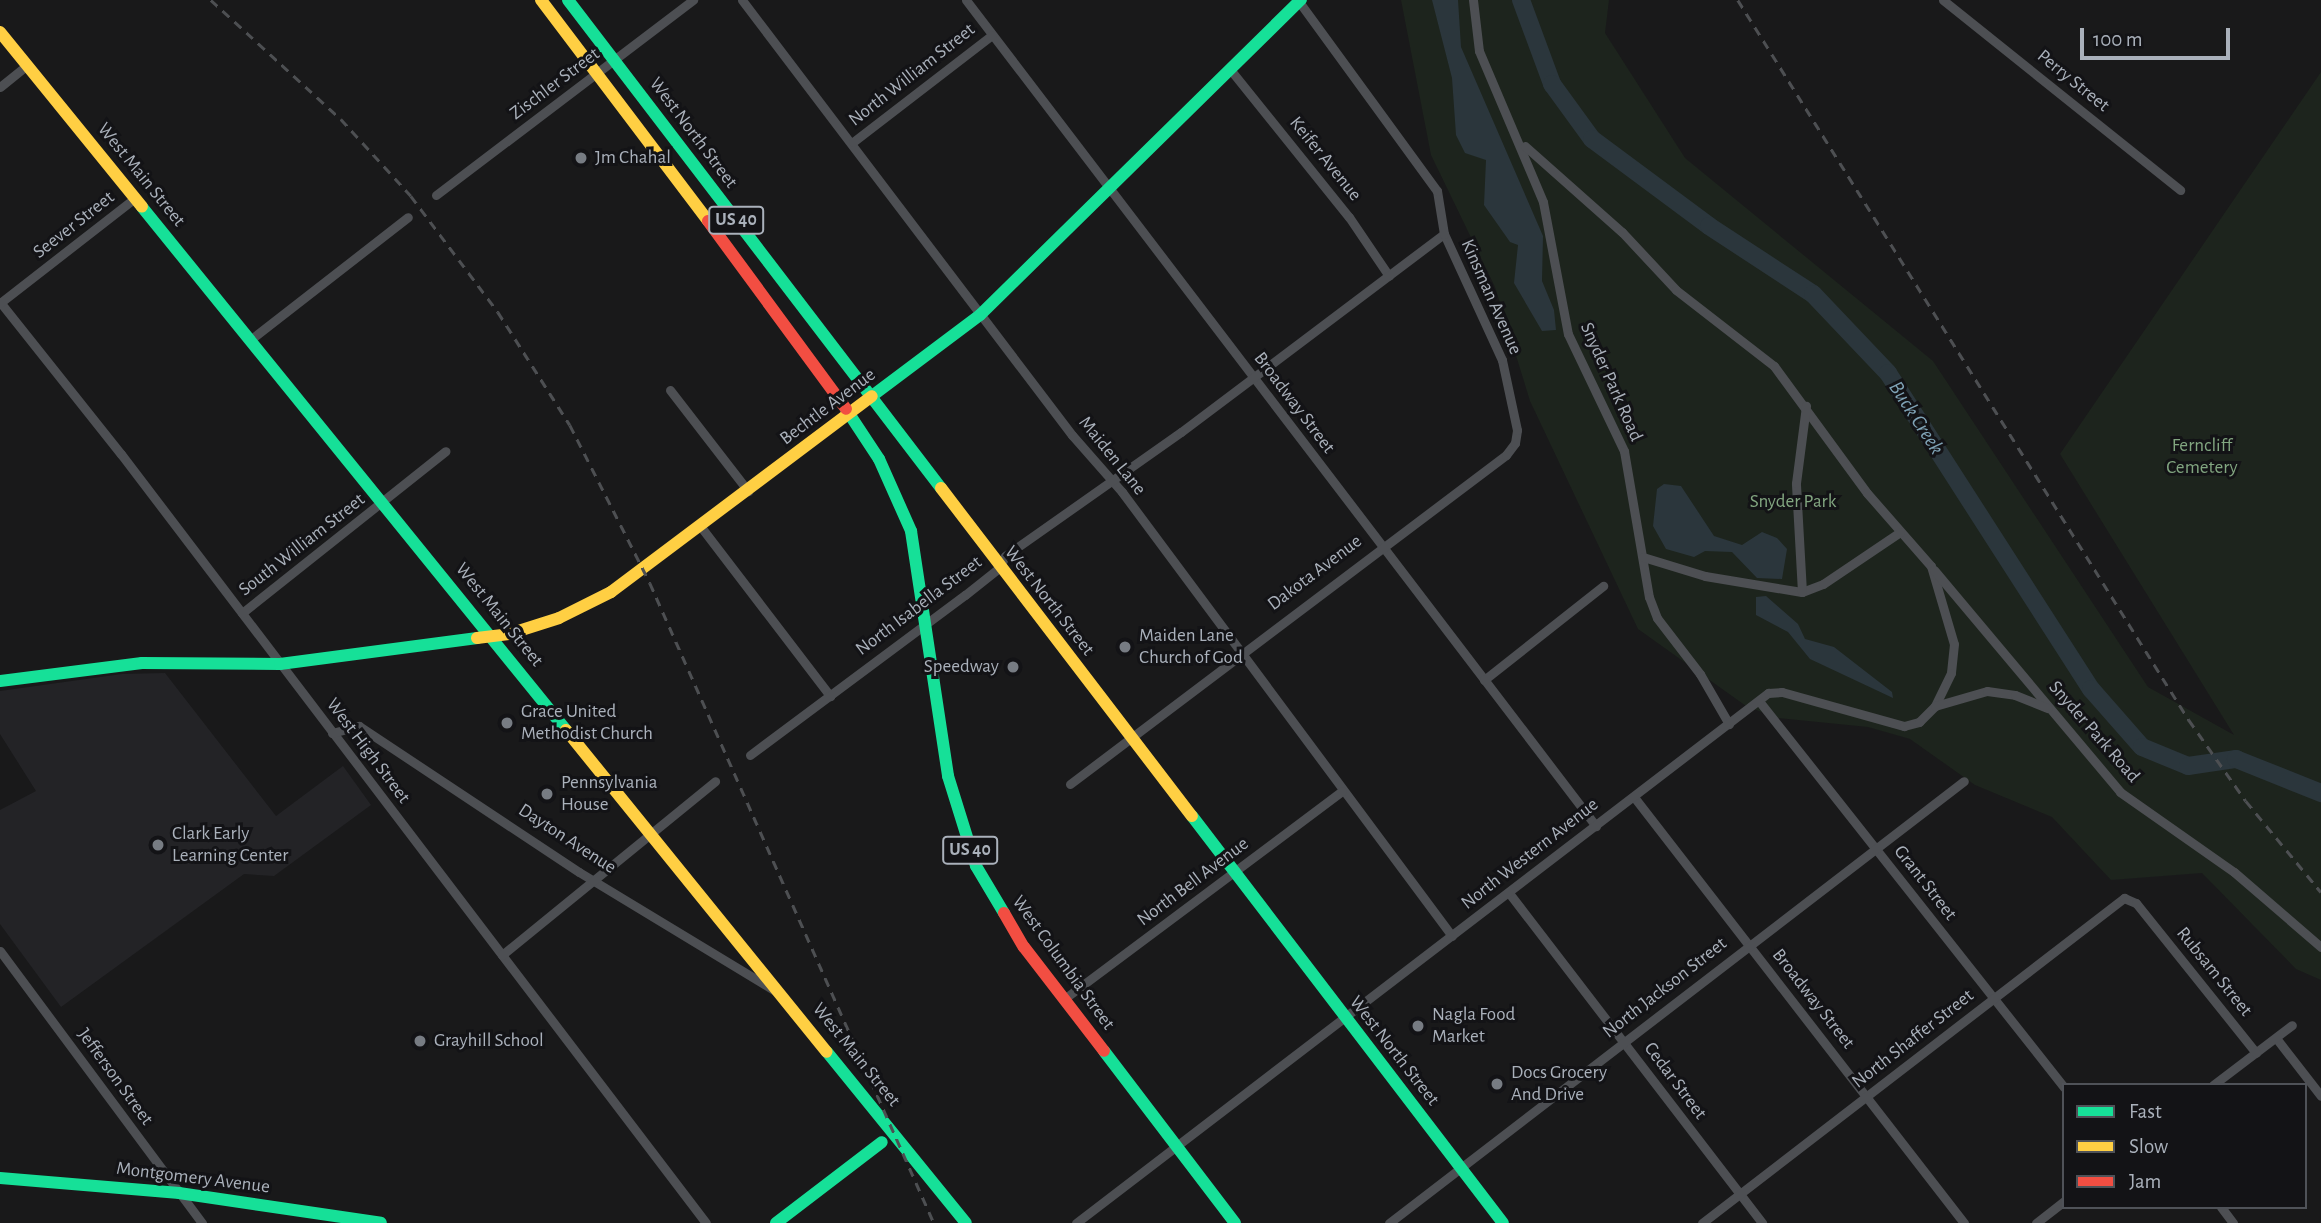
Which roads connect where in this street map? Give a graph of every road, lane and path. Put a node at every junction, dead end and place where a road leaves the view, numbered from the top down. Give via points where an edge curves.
1 (541, 0) edge
2 (568, 0) edge
3 (693, 0) edge
4 (742, 0) edge
5 (966, 0) edge
6 (1473, 0) edge
7 (1943, 0) edge
8 (1300, 1) edge
9 (0, 32) edge
10 (992, 35) junction
11 (615, 61) junction
12 (27, 65) junction
13 (1229, 68) junction
14 (597, 74) junction
15 (0, 87) edge
16 (853, 142) junction
17 (1521, 143) junction
18 (1107, 188) junction
19 (2180, 190) dead end
20 (436, 195) dead end
21 (135, 198) junction
22 (408, 217) dead end
23 (1444, 234) junction
24 (1389, 276) junction
25 (0, 303) edge
26 (980, 314) junction
27 (250, 340) junction
28 (1253, 378) junction
29 (670, 390) dead end
30 (873, 398) junction
31 (1806, 405) junction
32 (850, 414) junction
33 (446, 451) dead end
34 (1109, 479) junction
35 (748, 491) junction
36 (1450, 494) joint
37 (384, 504) junction
38 (701, 527) junction
39 (1900, 532) junction
40 (1381, 545) junction
41 (1643, 557) junction
42 (1931, 566) junction
43 (999, 568) junction
44 (1603, 586) dead end
45 (1802, 592) junction
46 (242, 613) junction
47 (928, 622) junction
48 (492, 636) junction
49 (1241, 650) junction
50 (280, 664) junction
51 (1483, 680) junction
52 (0, 681) edge
53 (830, 696) junction
54 (1759, 701) junction
55 (1935, 706) junction
56 (2047, 708) junction
57 (1729, 724) junction
58 (332, 733) junction
59 (1129, 738) junction
60 (750, 755) dead end
61 (715, 781) dead end
62 (1964, 781) dead end
63 (1070, 784) dead end
64 (1342, 791) junction
65 (1634, 797) junction
66 (1595, 826) junction
67 (649, 831) junction
68 (1876, 848) junction
69 (1233, 873) junction
70 (592, 879) junction
71 (1509, 893) junction
72 (2144, 914) joint
73 (1452, 936) junction
74 (1749, 946) junction
75 (2321, 947) edge
76 (0, 951) edge
77 (502, 955) junction
78 (782, 993) junction
79 (1994, 998) junction
80 (1064, 999) junction
81 (1345, 1017) junction
82 (2292, 1025) dead end
83 (2276, 1038) junction
84 (1623, 1042) junction
85 (2256, 1053) junction
86 (2216, 1083) edge
87 (2062, 1084) edge
88 (2321, 1096) edge
89 (1866, 1097) junction
90 (882, 1142) dead end
91 (1176, 1147) junction
92 (1460, 1168) junction
93 (0, 1178) edge
94 (179, 1193) junction
95 (1739, 1194) junction
96 (2062, 1203) edge
97 (202, 1223) edge
98 (382, 1223) edge
99 (706, 1223) edge
100 (776, 1223) edge
101 (966, 1223) edge
102 (1076, 1223) edge
103 (1235, 1223) edge
104 (1389, 1223) edge
105 (1503, 1223) edge
106 (1702, 1223) edge
107 (1762, 1223) edge
108 (1964, 1223) edge
109 (2036, 1223) edge

1 - 14 main road, US 40
2 - 11 main road, West North Street / US 40
3 - 11 street, Zischler Street
4 - 16 street, Maiden Lane
5 - 10 street, Broadway Street
6 - 17 street, Snyder Park Road via 1479,51
7 - 19 street, Perry Street
8 - 13 main road, Bechtle Avenue
8 - 23 street, Kinsman Avenue via 1428,177 1441,204
9 - 12 main road, West Main Street
10 - 16 street, North William Street
10 - 18 street, Broadway Street
11 - 14 street, Zischler Street
11 - 30 main road, West North Street / US 40
12 - 15 street
12 - 21 main road, West Main Street
13 - 18 main road, Bechtle Avenue
13 - 24 street, Keifer Avenue via 1349,217
14 - 20 street, Zischler Street
14 - 32 main road, US 40
16 - 26 street, Maiden Lane
17 - 31 street, Snyder Park Road via 1622,232 1676,290 1774,366
17 - 41 street, Snyder Park Road via 1552,237 1568,334 1624,451
18 - 26 main road, Bechtle Avenue
18 - 28 street, Broadway Street
21 - 25 street, Seever Street
21 - 27 main road, West Main Street
22 - 27 street
23 - 24 street, North Isabella Street
23 - 36 street, Kinsman Avenue via 1502,360 1517,430 1506,455
24 - 28 street, North Isabella Street
25 - 46 street, West High Street
26 - 30 main road, Bechtle Avenue
26 - 34 street, Maiden Lane
27 - 37 main road, West Main Street
28 - 34 street, North Isabella Street
28 - 40 street, Broadway Street
29 - 35 street
30 - 32 main road, Bechtle Avenue
30 - 43 main road, West North Street / US 40
31 - 39 street, Snyder Park Road via 1844,464
31 - 45 street via 1796,483
32 - 35 main road, Bechtle Avenue
32 - 47 main road, West Columbia Street / US 40 via 879,459 911,531
33 - 37 street
34 - 43 street, North Isabella Street via 1005,556
34 - 49 street, Maiden Lane
35 - 38 main road, Bechtle Avenue
36 - 40 street, Dakota Avenue
37 - 46 street, South William Street
37 - 48 main road, West Main Street
38 - 48 main road, Bechtle Avenue via 609,594 559,618
38 - 53 street
39 - 42 street, Snyder Park Road
39 - 45 street via 1823,584
40 - 49 street, Dakota Avenue
40 - 51 street, Broadway Street
41 - 45 street via 1731,582
41 - 57 street, Snyder Park Road via 1657,618 1700,674
42 - 55 street, Snyder Park Road via 1954,644 1951,673
42 - 56 street, Snyder Park Road
43 - 47 street, North Isabella Street
43 - 59 main road, West North Street / US 40
44 - 51 street
46 - 50 street, West High Street
47 - 53 street, North Isabella Street
47 - 80 main road, West Columbia Street / US 40 via 948,776 960,824 1002,915
48 - 50 main road, Bechtle Avenue
48 - 67 main road, West Main Street
49 - 59 street, Dakota Avenue
49 - 64 street, Maiden Lane
50 - 52 main road via 142,663
50 - 58 street, West High Street
51 - 66 street, Broadway Street
53 - 60 street, North Isabella Street
54 - 55 street, North Western Avenue via 1768,693 1782,692 1903,726 1919,722
54 - 57 street, North Western Avenue
54 - 68 street, Grant Street
55 - 56 street, North Western Avenue via 1987,691 2015,695
56 - 75 street, Snyder Park Road via 2120,792 2234,872
57 - 65 street, North Western Avenue
58 - 70 street, Dayton Avenue via 359,726
58 - 77 street, West High Street
59 - 63 street, Dakota Avenue
59 - 69 main road, West North Street / US 40
61 - 67 street
62 - 68 street, North Jackson Street
64 - 69 street, North Bell Avenue
64 - 73 street, Maiden Lane
65 - 66 street, North Western Avenue
65 - 74 street, Broadway Street
66 - 71 street, North Western Avenue
67 - 70 street
67 - 78 main road, West Main Street
68 - 74 street, North Jackson Street
68 - 79 street, Grant Street
69 - 80 street, North Bell Avenue
69 - 81 main road, West North Street / US 40
70 - 77 street
70 - 78 street, Dayton Avenue
71 - 73 street, North Western Avenue
71 - 84 street, Cedar Street
72 - 79 street, North Shaffer Street via 2131,900 2115,902
72 - 85 street, Rubsam Street
73 - 81 street, North Western Avenue
74 - 84 street, North Jackson Street
74 - 89 street, Broadway Street
76 - 94 street, Jefferson Street
77 - 99 street, West High Street
78 - 101 main road, West Main Street
79 - 87 street, Grant Street
79 - 89 street, North Shaffer Street
80 - 91 main road, West Columbia Street / US 40
81 - 91 street, North Western Avenue
81 - 92 main road, West North Street / US 40
82 - 83 street
83 - 85 street
83 - 88 street
84 - 92 street, North Jackson Street
84 - 95 street, Cedar Street
85 - 86 street
89 - 95 street, North Shaffer Street
89 - 108 street, Broadway Street
90 - 100 main road
91 - 102 street, North Western Avenue
91 - 103 main road, West Columbia Street / US 40
92 - 104 street, North Jackson Street
92 - 105 main road, West North Street / US 40
93 - 94 main road, Montgomery Avenue
94 - 97 street, Jefferson Street
94 - 98 main road, Montgomery Avenue
95 - 106 street, North Shaffer Street
95 - 107 street, Cedar Street
96 - 109 street

